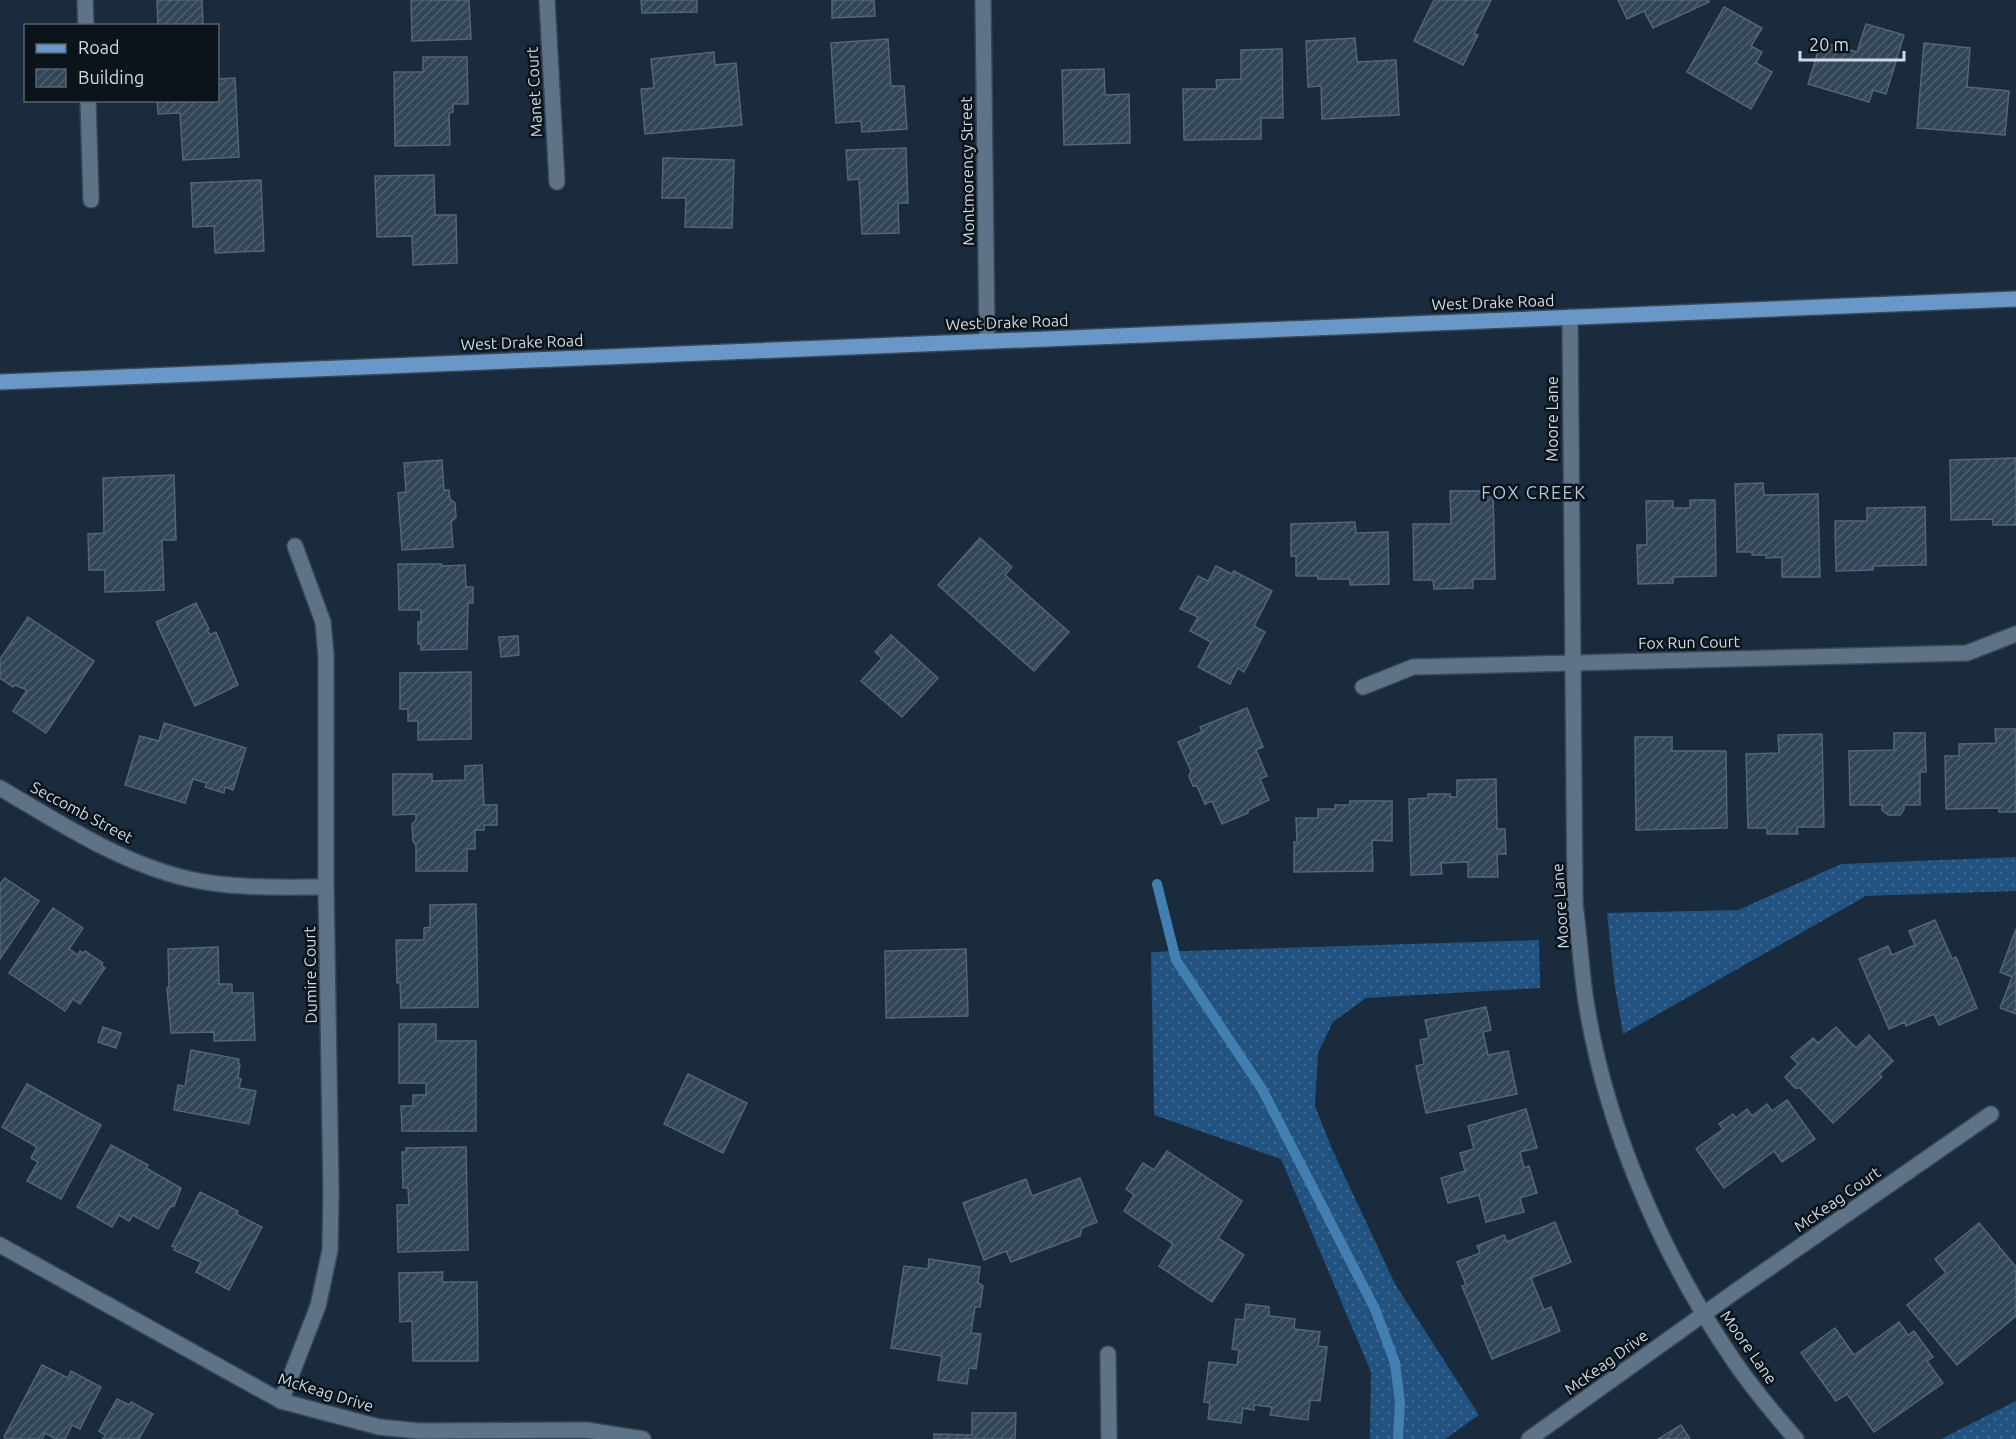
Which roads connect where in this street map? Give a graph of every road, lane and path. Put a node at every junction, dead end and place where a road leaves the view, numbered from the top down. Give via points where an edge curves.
1 (85, 0) edge
2 (548, 0) edge
3 (983, 0) edge
4 (86, 24) edge
5 (88, 102) edge
6 (557, 182) dead end
7 (91, 200) dead end
8 (2016, 299) edge
9 (1570, 317) junction
10 (987, 341) junction
11 (0, 382) edge
12 (295, 546) dead end
13 (2016, 634) edge
14 (1572, 662) junction
15 (1363, 687) dead end
16 (0, 788) edge
17 (327, 887) junction
18 (1991, 1114) dead end
19 (0, 1245) edge
20 (1704, 1314) junction
21 (1108, 1354) dead end
22 (281, 1401) junction
23 (643, 1439) edge
24 (1109, 1439) edge
25 (1529, 1439) edge
26 (1796, 1439) edge

1 - 4 street
2 - 6 street, Manet Court
3 - 10 street, Montmorency Street
5 - 7 street
8 - 9 main road, West Drake Road
9 - 10 main road, West Drake Road
9 - 14 street, Moore Lane
10 - 11 main road, West Drake Road
12 - 17 street, Dumire Court via 323,622
13 - 14 street, Fox Run Court via 1967,653
14 - 15 street, Fox Run Court via 1413,667
14 - 20 street, Moore Lane via 1575,904 1586,996 1602,1072 1624,1146 1647,1203
16 - 17 street, Seccomb Street via 92,842 152,868 242,887
17 - 22 street, Dumire Court via 330,1250 318,1306
18 - 20 street, McKeag Court
19 - 22 street, McKeag Drive
20 - 25 street, McKeag Drive
20 - 26 street, Moore Lane via 1736,1365
21 - 24 street
22 - 23 street, McKeag Drive via 379,1427 419,1431 586,1430

